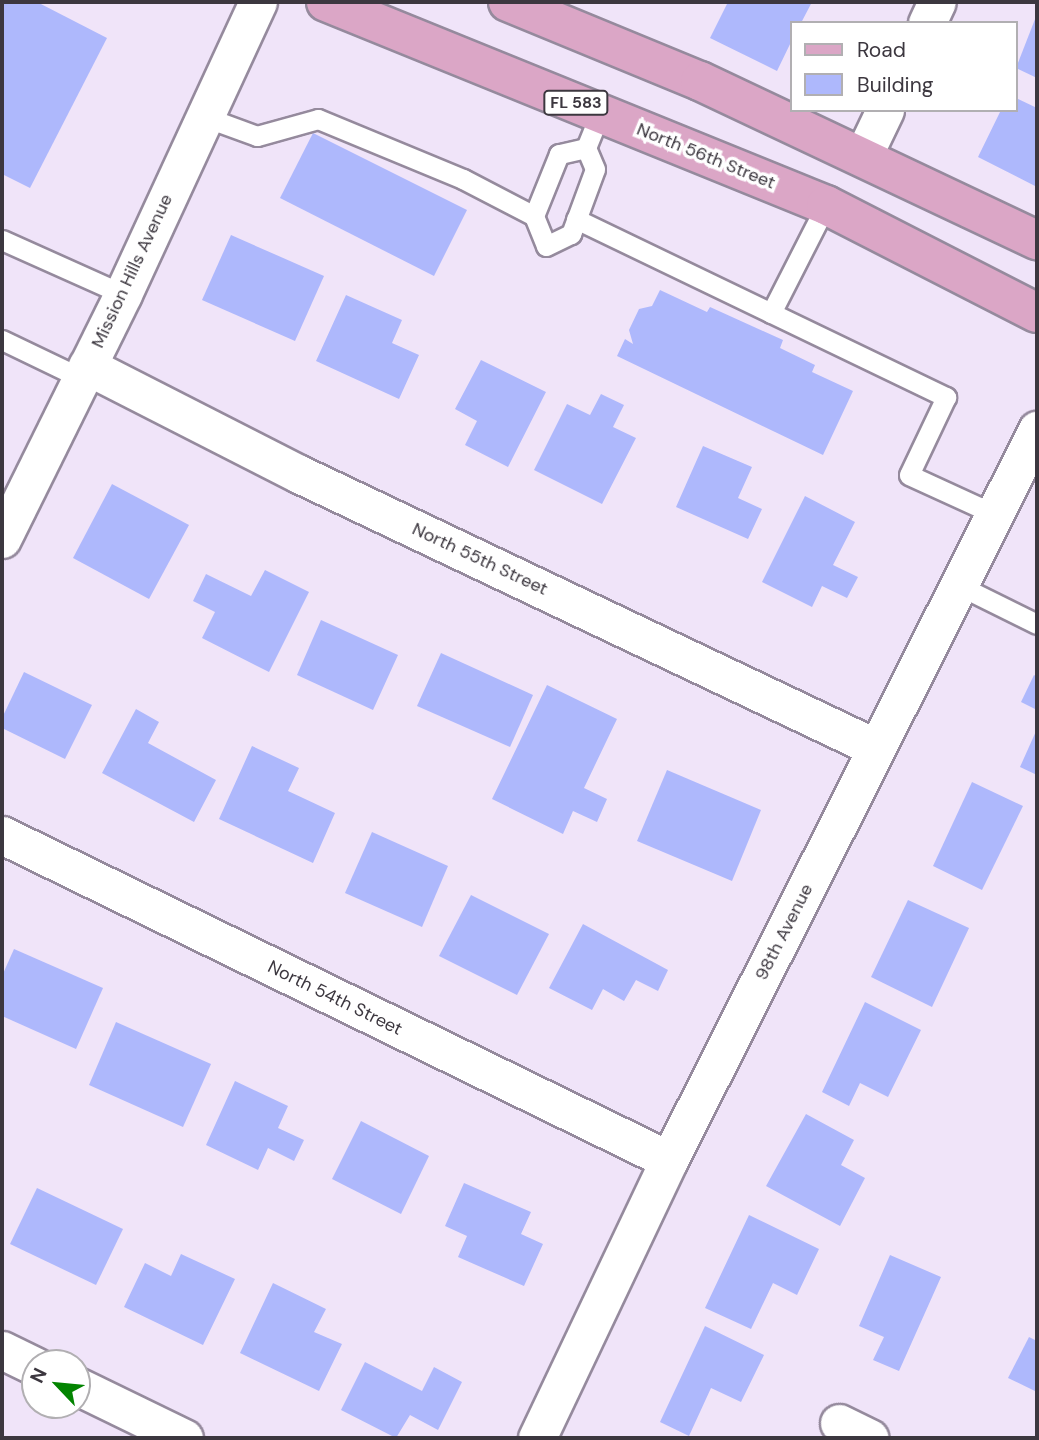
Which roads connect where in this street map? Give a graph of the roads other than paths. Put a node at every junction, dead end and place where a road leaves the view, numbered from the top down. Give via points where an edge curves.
1 (258, 2) edge
2 (326, 2) edge
3 (508, 2) edge
4 (937, 2) edge
5 (928, 21) edge
6 (884, 112) edge
7 (600, 113) junction
8 (205, 117) junction
9 (586, 148) junction
10 (863, 156) junction
11 (826, 205) junction
12 (534, 216) junction
13 (576, 219) junction
14 (2, 240) edge
15 (1037, 240) edge
16 (123, 294) junction
17 (771, 313) junction
18 (1037, 313) edge
19 (2, 340) edge
20 (84, 372) junction
21 (1033, 448) edge
22 (995, 514) junction
23 (2, 539) edge
24 (958, 585) junction
25 (1037, 624) edge
26 (876, 748) junction
27 (2, 835) edge
28 (669, 1160) junction
29 (2, 1350) edge
30 (21, 1359) edge
31 (91, 1393) edge
32 (184, 1438) edge
33 (537, 1438) edge

1 - 8 street, Mission Hills Avenue
2 - 7 main road, North 56th Street / FL 583
3 - 10 main road via 652,60
4 - 5 street
6 - 10 street
7 - 9 lane
7 - 11 main road, North 56th Street / FL 583
8 - 12 lane via 257,136 318,119 463,179
8 - 16 street, Mission Hills Avenue
9 - 12 lane via 558,154
9 - 13 lane via 595,169
10 - 15 main road
11 - 17 lane
11 - 18 main road, North 56th Street / FL 583
12 - 13 lane via 546,246 571,234
13 - 17 lane
14 - 16 lane
16 - 20 street, Mission Hills Avenue
17 - 22 lane via 946,397 909,475
19 - 20 lane via 46,362
20 - 23 street, Mission Hills Avenue
20 - 26 street, North 55th Street
21 - 22 street, 98th Avenue
22 - 24 street, 98th Avenue
24 - 25 lane
24 - 26 street, 98th Avenue
26 - 28 street, 98th Avenue
27 - 28 street, North 54th Street
28 - 33 street, 98th Avenue
29 - 30 street
31 - 32 street

